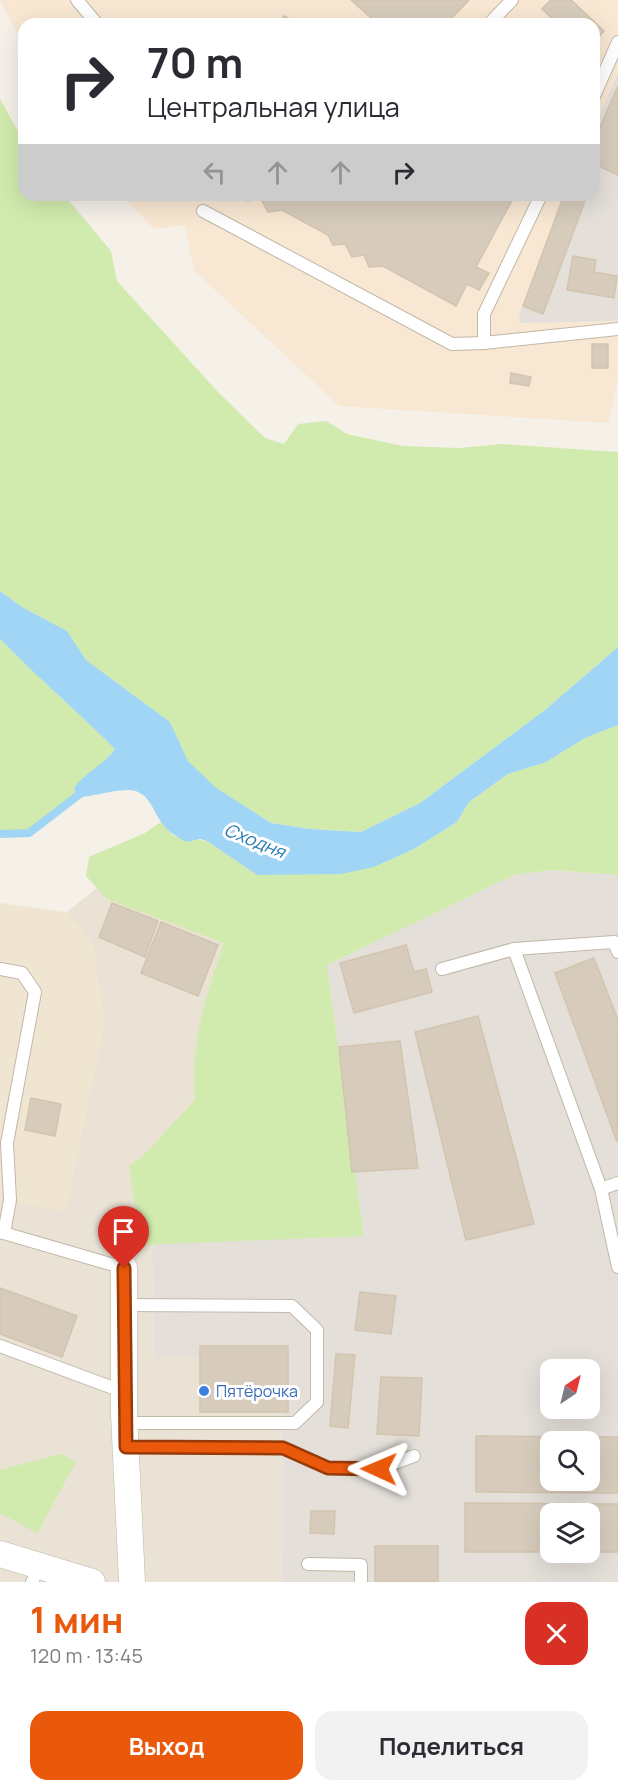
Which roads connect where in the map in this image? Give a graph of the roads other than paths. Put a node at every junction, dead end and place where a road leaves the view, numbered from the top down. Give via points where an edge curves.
1 (77, 0) edge
2 (512, 0) edge
3 (92, 18) edge
4 (495, 18) edge
5 (618, 42) edge
6 (600, 82) edge
7 (539, 201) edge
8 (203, 211) dead end
9 (618, 329) edge
10 (484, 343) junction
11 (514, 949) junction
12 (618, 952) edge
13 (0, 969) edge
14 (442, 969) dead end
15 (4, 1142) edge
16 (618, 1183) edge
17 (601, 1189) junction
18 (2, 1232) edge
19 (618, 1267) edge
20 (124, 1268) joint
21 (124, 1305) junction
22 (0, 1346) edge
23 (124, 1392) junction
24 (125, 1435) junction
25 (414, 1456) dead end
26 (0, 1554) edge
27 (308, 1564) dead end
28 (36, 1575) edge
29 (92, 1582) edge
30 (132, 1582) edge
31 (361, 1582) edge

1 - 3 lane
2 - 4 lane
5 - 6 lane
7 - 10 lane via 483,314
8 - 10 lane via 452,344
9 - 10 lane
11 - 12 lane via 614,942
11 - 14 lane
11 - 17 lane
13 - 15 lane via 22,973 35,992
15 - 18 lane via 10,1200
16 - 17 lane
17 - 19 lane
18 - 20 lane
20 - 21 street
21 - 23 street
21 - 24 lane via 292,1306 317,1330 317,1401 295,1423
22 - 23 lane
23 - 24 street
24 - 25 lane via 283,1448 328,1468 379,1469
24 - 30 street
26 - 28 street
27 - 31 lane via 361,1565
28 - 29 street

